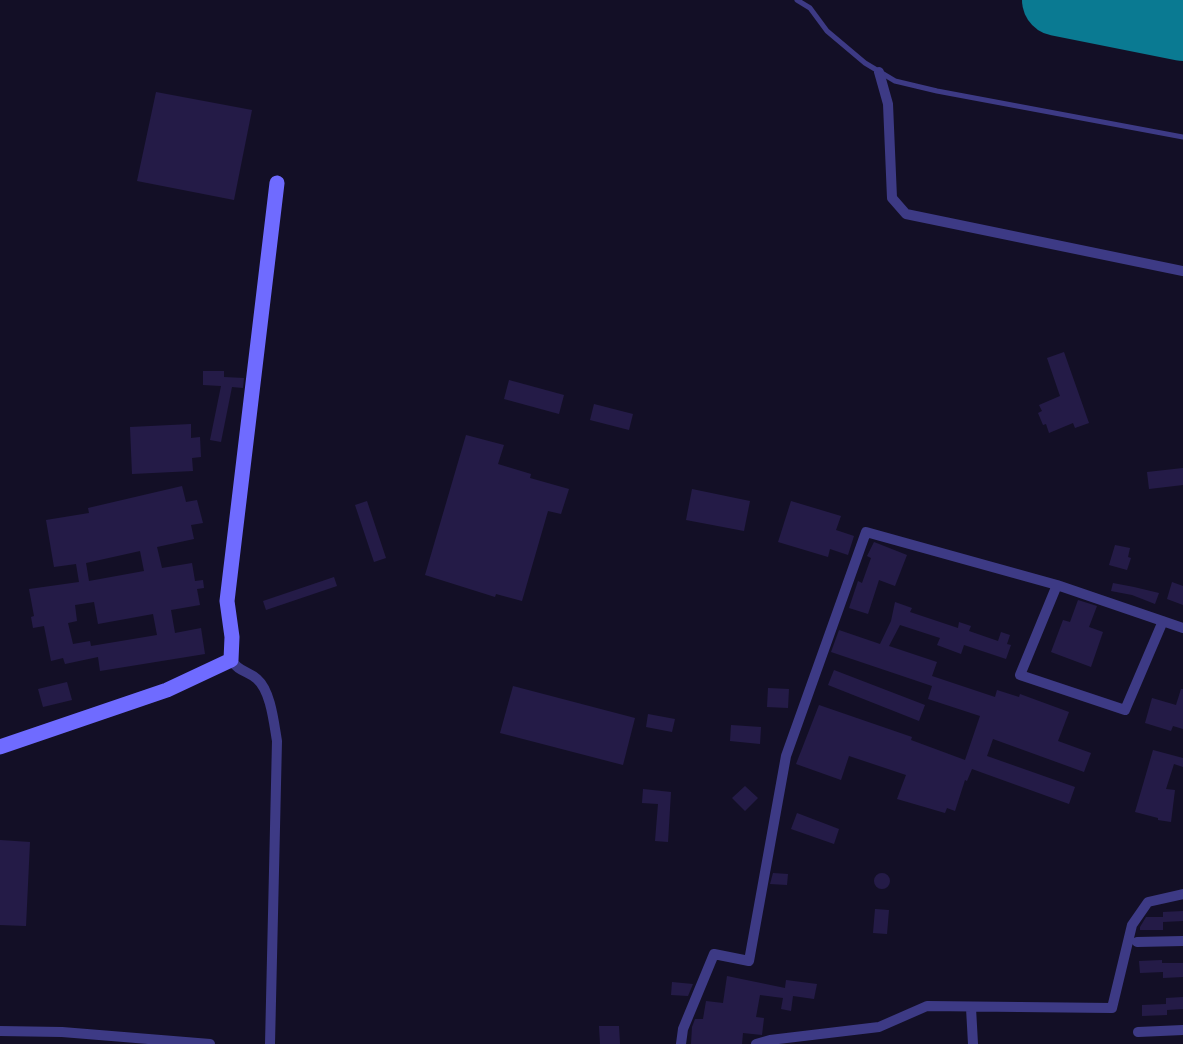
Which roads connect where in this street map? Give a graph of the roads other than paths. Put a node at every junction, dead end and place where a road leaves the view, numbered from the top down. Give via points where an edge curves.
1 (797, 0) edge
2 (879, 72) junction
3 (1183, 137) edge
4 (277, 183) dead end
5 (1183, 271) edge
6 (1057, 585) junction
7 (1163, 621) junction
8 (1183, 628) edge
9 (231, 660) junction
10 (0, 747) edge
11 (1183, 894) edge
12 (1183, 941) edge
13 (1137, 942) dead end
14 (971, 1008) junction
15 (1183, 1030) edge
16 (0, 1031) edge
17 (1138, 1032) dead end
18 (210, 1044) edge
19 (270, 1044) edge
20 (681, 1044) edge
21 (756, 1044) edge
22 (974, 1044) edge

1 - 2 lane via 810,8 827,31
2 - 3 lane via 895,81 937,91
2 - 5 street via 888,104 892,198 906,214
4 - 9 street via 227,601
6 - 7 street
6 - 7 street via 1020,675 1125,710
6 - 20 street via 866,532 786,756 749,961 714,954 683,1029
7 - 8 street
9 - 10 street via 167,690
9 - 19 street via 258,680 272,706 277,741
11 - 14 street via 1148,902 1132,925 1112,1008
12 - 13 street
14 - 21 street via 927,1006 879,1027
14 - 22 street
15 - 17 street
16 - 18 street

